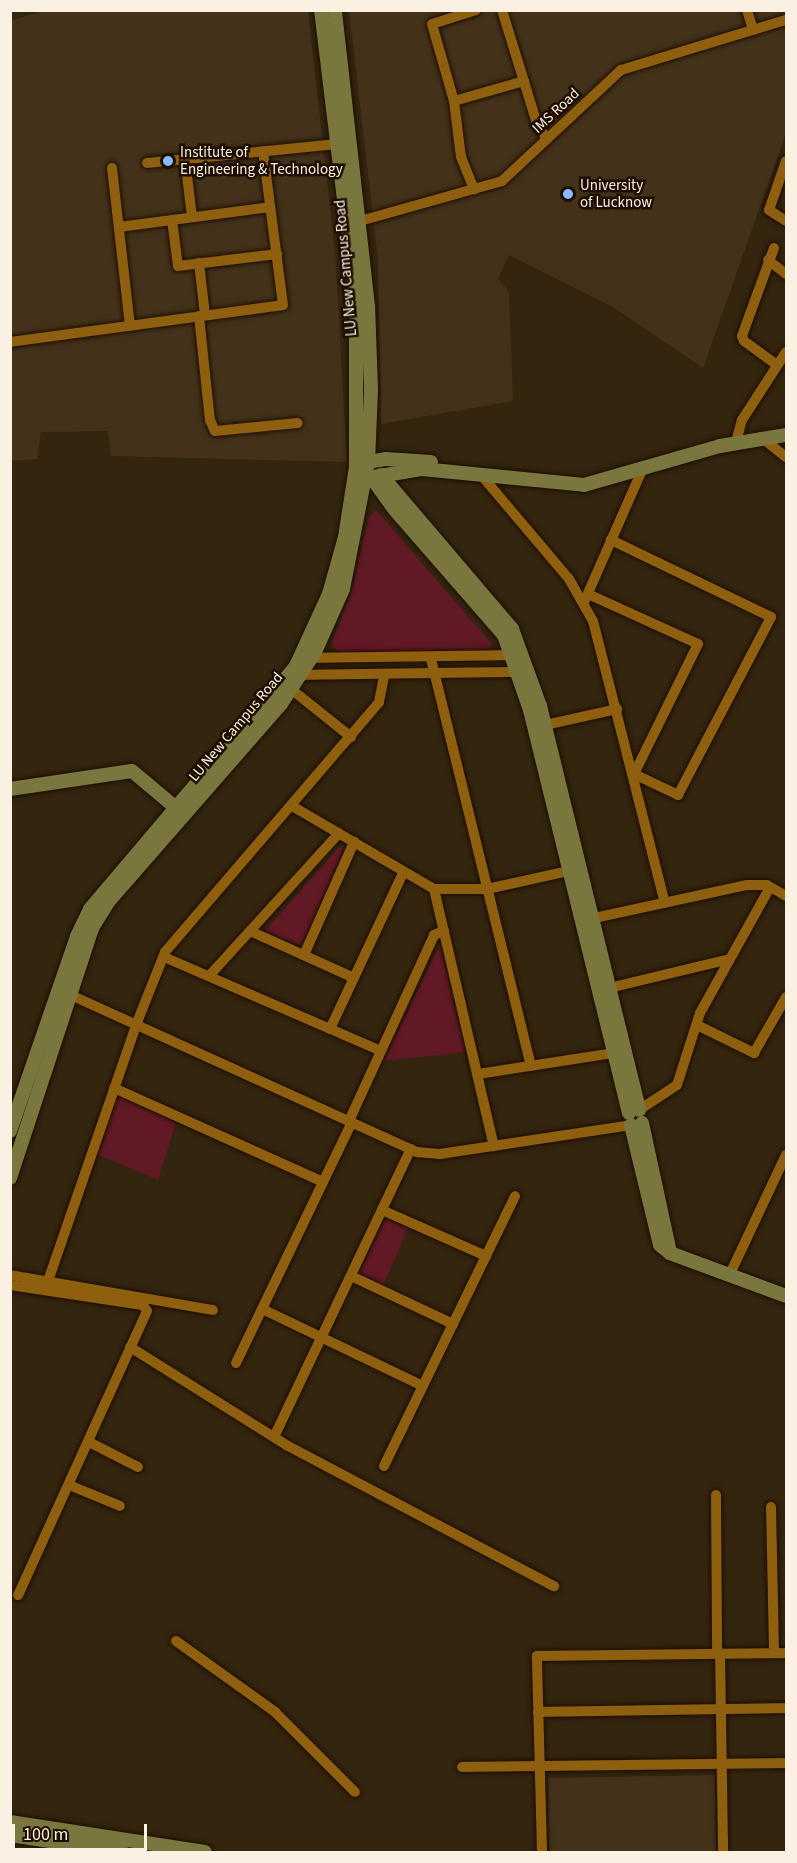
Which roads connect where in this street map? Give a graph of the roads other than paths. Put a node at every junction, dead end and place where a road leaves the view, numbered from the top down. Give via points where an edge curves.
1 (321, 10) edge
2 (335, 10) edge
3 (476, 10) edge
4 (502, 10) edge
5 (747, 10) edge
6 (786, 20) edge
7 (753, 30) junction
8 (524, 81) junction
9 (454, 101) junction
10 (547, 139) junction
11 (337, 144) junction
12 (263, 151) junction
13 (185, 159) junction
14 (786, 161) edge
15 (147, 163) dead end
16 (112, 168) dead end
17 (474, 189) junction
18 (270, 207) junction
19 (192, 218) junction
20 (172, 220) junction
21 (786, 221) edge
22 (353, 223) junction
23 (119, 227) junction
24 (774, 248) dead end
25 (277, 254) junction
26 (768, 260) junction
27 (199, 263) junction
28 (786, 274) edge
29 (202, 316) junction
30 (130, 326) junction
31 (10, 342) edge
32 (786, 352) edge
33 (777, 365) junction
34 (298, 423) dead end
35 (786, 427) edge
36 (786, 435) edge
37 (761, 437) junction
38 (737, 438) junction
39 (678, 454) junction
40 (786, 457) edge
41 (405, 465) junction
42 (643, 468) junction
43 (366, 472) junction
44 (482, 476) junction
45 (564, 482) junction
46 (611, 540) junction
47 (586, 599) junction
48 (516, 655) junction
49 (306, 658) junction
50 (430, 659) junction
51 (522, 672) junction
52 (432, 675) junction
53 (384, 676) junction
54 (293, 680) junction
55 (617, 709) junction
56 (545, 725) junction
57 (351, 737) junction
58 (634, 774) junction
59 (10, 789) edge
60 (292, 806) junction
61 (180, 811) junction
62 (339, 834) junction
63 (354, 842) junction
64 (404, 871) junction
65 (569, 871) junction
66 (770, 887) junction
67 (434, 888) junction
68 (488, 889) junction
69 (786, 896) edge
70 (665, 903) junction
71 (587, 919) junction
72 (444, 931) junction
73 (250, 932) junction
74 (304, 956) junction
75 (164, 957) junction
76 (730, 959) junction
77 (209, 976) junction
78 (354, 978) junction
79 (609, 988) junction
80 (64, 992) junction
81 (786, 997) edge
82 (697, 1024) junction
83 (136, 1025) junction
84 (330, 1029) junction
85 (381, 1051) junction
86 (614, 1053) junction
87 (531, 1066) junction
88 (478, 1074) junction
89 (114, 1088) junction
90 (635, 1118) junction
91 (350, 1121) junction
92 (10, 1131) edge
93 (494, 1146) junction
94 (411, 1149) junction
95 (786, 1155) edge
96 (10, 1178) edge
97 (323, 1182) junction
98 (515, 1196) dead end
99 (382, 1210) junction
100 (486, 1256) junction
101 (10, 1275) edge
102 (351, 1276) junction
103 (729, 1276) junction
104 (48, 1281) junction
105 (10, 1286) edge
106 (785, 1291) edge
107 (262, 1309) junction
108 (213, 1310) dead end
109 (453, 1324) junction
110 (321, 1337) junction
111 (130, 1347) junction
112 (236, 1363) dead end
113 (423, 1386) junction
114 (274, 1437) junction
115 (89, 1442) junction
116 (384, 1466) dead end
117 (138, 1467) dead end
118 (69, 1485) junction
119 (716, 1496) dead end
120 (120, 1506) dead end
121 (771, 1507) dead end
122 (554, 1586) dead end
123 (18, 1595) dead end
124 (176, 1641) dead end
125 (774, 1653) junction
126 (786, 1653) edge
127 (719, 1654) junction
128 (786, 1708) edge
129 (721, 1709) junction
130 (538, 1712) junction
131 (786, 1763) edge
132 (722, 1764) junction
133 (539, 1766) junction
134 (462, 1767) dead end
135 (355, 1792) dead end
136 (10, 1822) edge
137 (10, 1835) edge
138 (91, 1841) junction
139 (123, 1852) edge
140 (205, 1852) edge
141 (542, 1852) edge
142 (723, 1852) edge

1 - 11 street, LU New Campus Road
2 - 22 street, LU New Campus Road
3 - 9 street via 432,24
4 - 8 street
5 - 7 street
6 - 7 street, IMS Road
7 - 10 street, IMS Road via 621,70
8 - 9 street
8 - 10 street via 537,124
9 - 17 street via 461,157
10 - 17 street, IMS Road via 502,181
11 - 12 street
11 - 22 street, LU New Campus Road
12 - 13 street
12 - 18 street
13 - 15 street
13 - 19 street
14 - 21 street via 769,210
16 - 23 street
17 - 22 street, IMS Road
18 - 19 street
18 - 25 street
19 - 20 street
20 - 23 street
20 - 27 street via 178,266
22 - 43 street, LU New Campus Road via 368,306
23 - 30 street
24 - 26 street
25 - 27 street
25 - 29 street via 283,305
26 - 28 street
26 - 33 street via 742,336
27 - 29 street
29 - 30 street
29 - 34 street via 210,420 215,431
30 - 31 street
32 - 33 street
33 - 38 street via 742,420
35 - 38 street
36 - 37 street
37 - 38 street
37 - 40 street
38 - 39 street
39 - 42 street
39 - 45 street
41 - 43 street
41 - 44 street
41 - 45 street
42 - 45 street via 584,485
42 - 46 street
43 - 48 street via 504,635
43 - 49 street, LU New Campus Road via 343,589 331,622
44 - 45 street
44 - 47 street
46 - 47 street
46 - 58 street via 771,617 678,795
47 - 55 street
47 - 58 street via 698,645
48 - 50 street
48 - 51 street
49 - 50 street
49 - 54 street, LU New Campus Road
50 - 52 street
51 - 52 street
51 - 56 street
51 - 65 street
52 - 53 street
52 - 68 street
53 - 54 street
53 - 57 street via 379,702
54 - 57 street
54 - 61 street, LU New Campus Road
55 - 56 street
55 - 58 street
56 - 71 street
57 - 60 street
58 - 70 street
59 - 61 street via 132,771
60 - 62 street
60 - 75 street
61 - 80 street, LU New Campus Road via 90,909
62 - 63 street
62 - 73 street
63 - 64 street
63 - 74 street
64 - 67 street
64 - 78 street
65 - 68 street
65 - 71 street
66 - 69 street
66 - 70 street via 747,885
66 - 76 street
67 - 68 street
67 - 72 street
68 - 87 street
70 - 71 street
71 - 79 street
71 - 86 street
72 - 85 street via 434,935
72 - 88 street
73 - 74 street
73 - 77 street
74 - 78 street
75 - 77 street
75 - 83 street
76 - 79 street
76 - 82 street
77 - 84 street
78 - 84 street
79 - 90 street
80 - 83 street
80 - 92 street, LU New Campus Road
80 - 96 street, LU New Campus Road
81 - 82 street via 754,1053
82 - 90 street via 677,1086
83 - 89 street
83 - 91 street
84 - 85 street
85 - 91 street
86 - 87 street
86 - 90 street
87 - 88 street
88 - 93 street
89 - 97 street
89 - 104 street
90 - 93 street
90 - 103 street via 670,1253
91 - 94 street
91 - 97 street
93 - 94 street via 440,1154
94 - 99 street
95 - 103 street
97 - 107 street
98 - 100 street
99 - 100 street
99 - 102 street
100 - 109 street
101 - 104 street
102 - 109 street
102 - 110 street
103 - 106 street
104 - 108 street
105 - 111 street via 142,1305 147,1311
107 - 110 street
107 - 112 street
109 - 113 street
110 - 113 street
110 - 114 street
111 - 114 street
111 - 115 street
113 - 116 street
114 - 122 street
115 - 117 street
115 - 118 street
118 - 120 street
118 - 123 street
119 - 127 street
121 - 125 street
124 - 135 street via 274,1712
125 - 126 street
125 - 127 street
127 - 129 street
127 - 130 street via 537,1656
128 - 129 street
129 - 130 street
129 - 132 street
130 - 133 street
131 - 132 street
132 - 133 street
132 - 142 street
133 - 134 street
133 - 141 street
136 - 138 street
137 - 138 street
138 - 139 street
138 - 140 street

